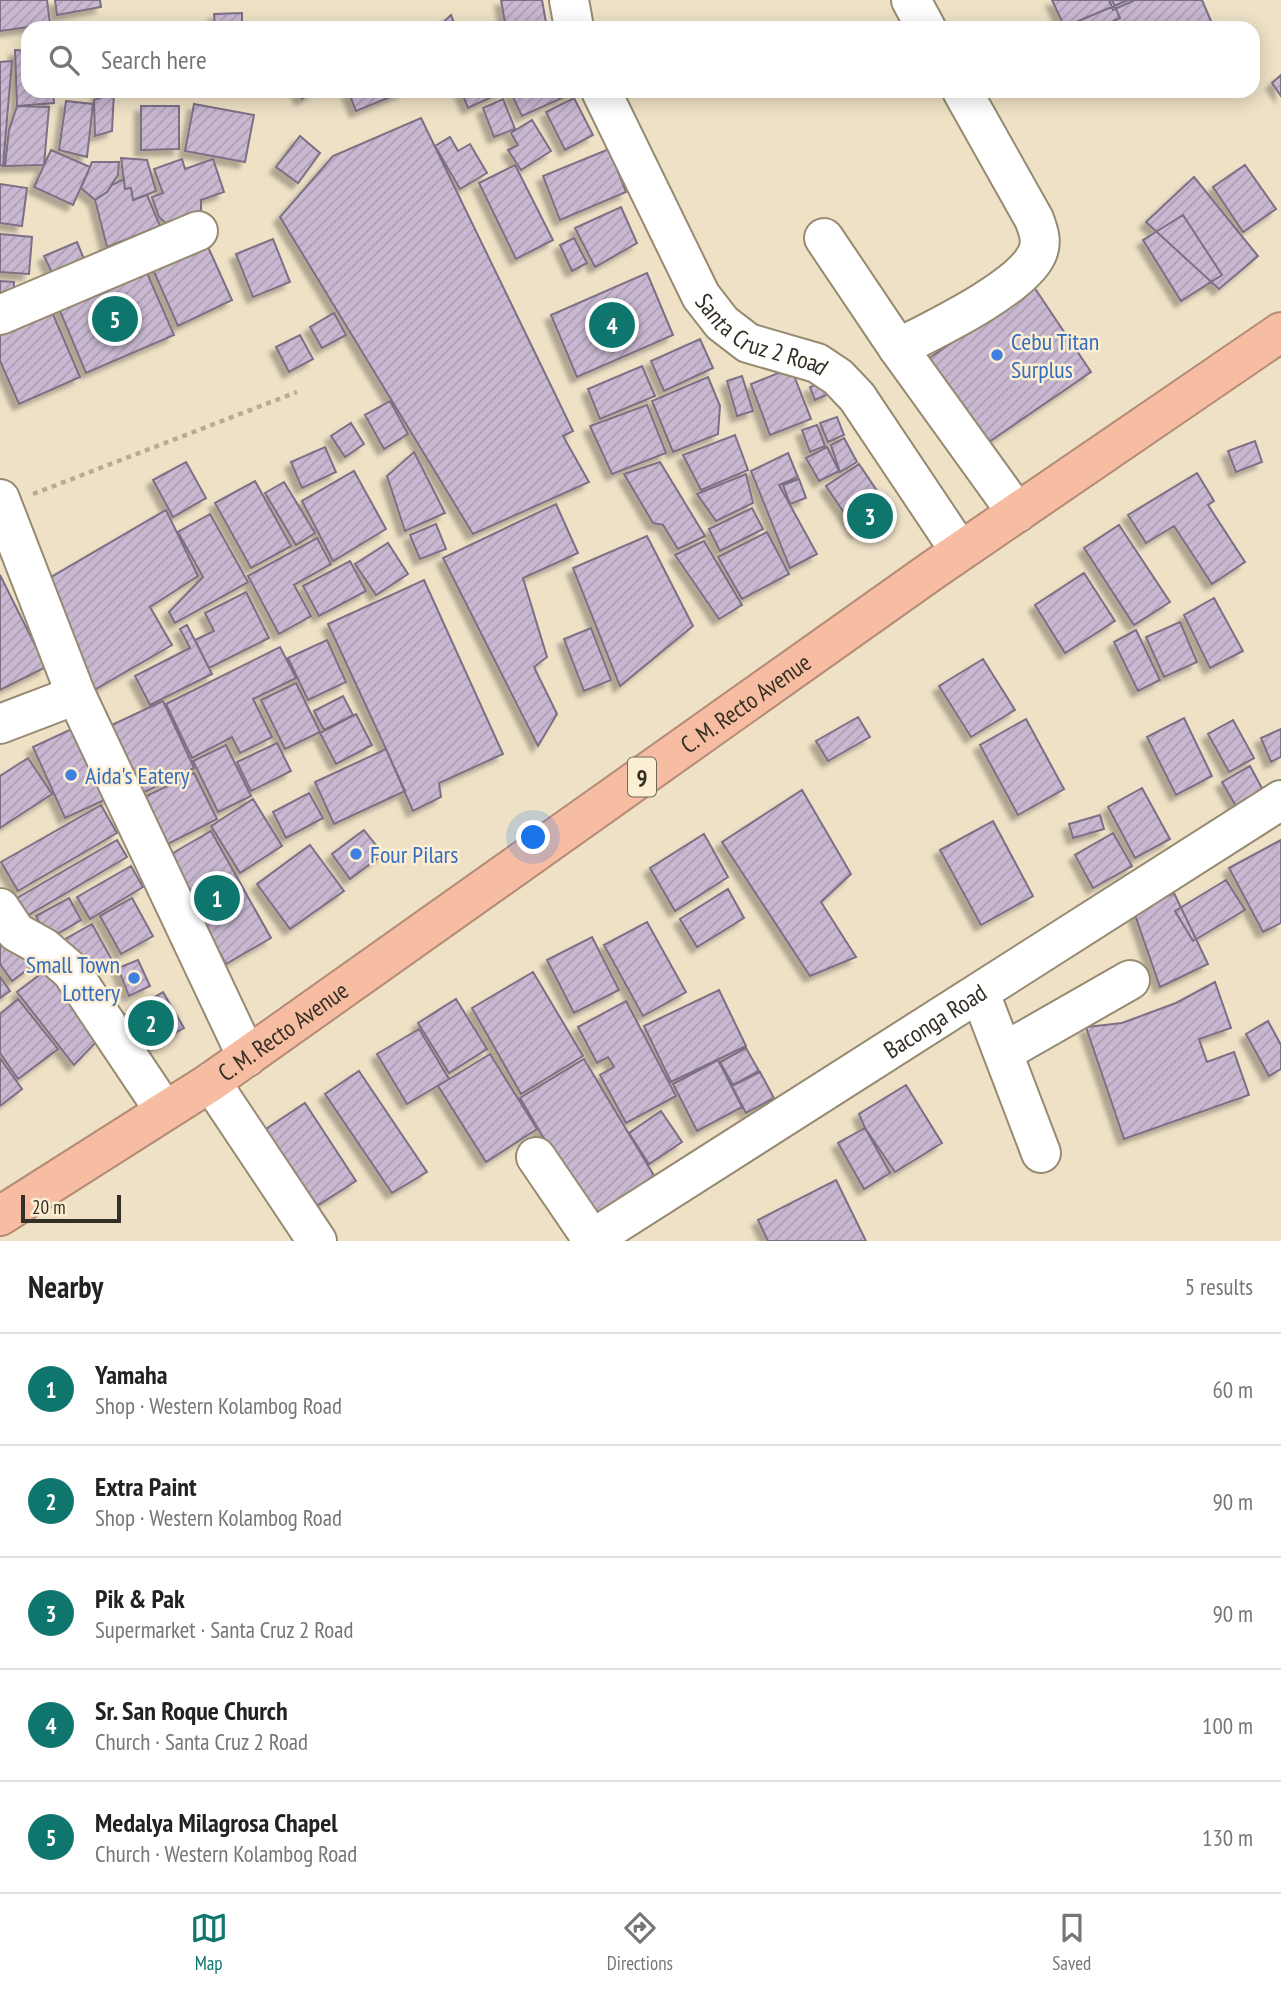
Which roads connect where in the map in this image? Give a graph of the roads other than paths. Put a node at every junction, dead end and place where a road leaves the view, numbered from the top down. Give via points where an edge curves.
1 (569, 0) edge
2 (911, 0) edge
3 (573, 21) edge
4 (922, 21) edge
5 (604, 98) edge
6 (966, 98) edge
7 (198, 231) dead end
8 (824, 238) dead end
9 (0, 315) edge
10 (1281, 332) edge
11 (898, 348) junction
12 (1, 502) edge
13 (1017, 513) junction
14 (960, 551) junction
15 (76, 695) junction
16 (0, 724) edge
17 (1281, 800) edge
18 (0, 908) edge
19 (1130, 980) dead end
20 (980, 993) junction
21 (1004, 1052) junction
22 (247, 1057) junction
23 (211, 1082) junction
24 (164, 1110) junction
25 (1041, 1153) dead end
26 (536, 1157) dead end
27 (0, 1216) edge
28 (591, 1240) edge
29 (317, 1241) edge

1 - 3 street
2 - 4 street
5 - 14 street, Santa Cruz 2 Road via 701,296 722,323 748,342 817,363 838,377 857,397
6 - 11 street via 1034,219 1041,237 1037,255 1019,276 963,314
7 - 9 street
8 - 11 street
10 - 13 highway, C. M. Recto Avenue / 9
11 - 13 street
12 - 15 street
13 - 14 highway, C. M. Recto Avenue / 9
14 - 22 highway, C. M. Recto Avenue / 9
15 - 16 street
15 - 22 street
17 - 20 street, Baconga Road
18 - 24 street via 16,932 71,971
19 - 21 street
20 - 21 street
20 - 28 street, Baconga Road
21 - 25 street
22 - 23 highway, C. M. Recto Avenue / 9
23 - 24 highway, C. M. Recto Avenue / 9
23 - 29 street
24 - 27 highway, C. M. Recto Avenue / 9
26 - 28 street

